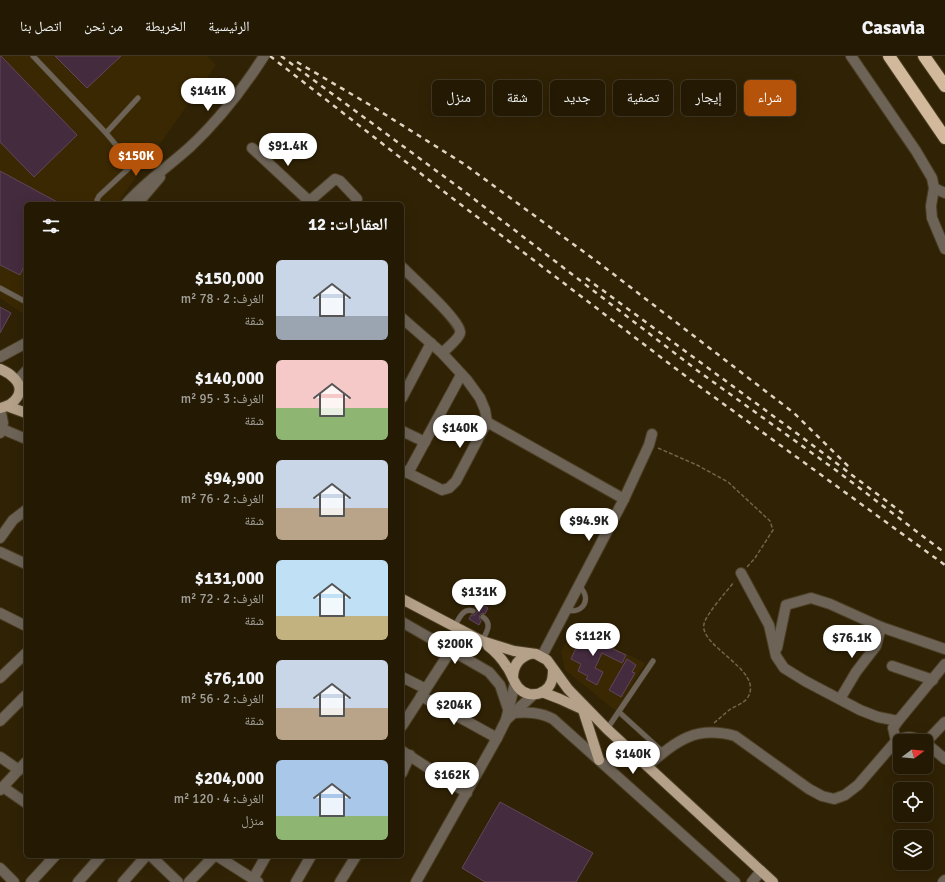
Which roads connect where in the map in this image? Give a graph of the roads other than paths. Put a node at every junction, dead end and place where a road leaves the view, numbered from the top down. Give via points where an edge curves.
1 (34, 56) edge
2 (851, 56) edge
3 (889, 56) edge
4 (924, 56) edge
5 (263, 58) edge
6 (945, 86) edge
7 (138, 98) dead end
8 (106, 133) junction
9 (945, 138) edge
10 (252, 148) dead end
11 (164, 170) junction
12 (934, 188) junction
13 (945, 193) edge
14 (357, 200) dead end
15 (98, 202) edge
16 (128, 202) edge
17 (138, 202) edge
18 (307, 202) edge
19 (309, 202) edge
20 (945, 249) edge
21 (404, 269) edge
22 (0, 288) edge
23 (24, 301) edge
24 (404, 321) edge
25 (431, 343) junction
26 (24, 345) edge
27 (442, 353) junction
28 (0, 356) edge
29 (0, 369) edge
30 (462, 375) junction
31 (21, 386) edge
32 (404, 394) edge
33 (2, 407) edge
34 (24, 412) edge
35 (487, 422) junction
36 (1, 431) edge
37 (404, 432) edge
38 (652, 434) dead end
39 (24, 438) edge
40 (424, 442) junction
41 (405, 472) edge
42 (624, 499) junction
43 (24, 512) edge
44 (0, 538) edge
45 (0, 552) edge
46 (24, 563) edge
47 (741, 574) road end
48 (404, 600) edge
49 (473, 610) dead end
50 (0, 613) edge
51 (484, 617) dead end
52 (404, 623) edge
53 (24, 625) edge
54 (881, 627) junction
55 (458, 628) junction
56 (482, 641) junction
57 (945, 649) edge
58 (451, 650) junction
59 (776, 652) junction
60 (530, 654) junction
61 (24, 655) edge
62 (542, 656) junction
63 (653, 661) dead end
64 (945, 664) edge
65 (892, 666) dead end
66 (553, 669) junction
67 (0, 678) edge
68 (404, 678) edge
69 (514, 680) junction
70 (933, 680) junction
71 (424, 692) junction
72 (538, 693) junction
73 (24, 697) edge
74 (840, 698) junction
75 (583, 710) junction
76 (619, 712) junction
77 (509, 714) junction
78 (593, 715) junction
79 (0, 721) edge
80 (898, 721) junction
81 (945, 722) edge
82 (404, 723) edge
83 (607, 729) junction
84 (894, 734) edge
85 (933, 735) edge
86 (497, 738) junction
87 (893, 745) edge
88 (933, 749) edge
89 (664, 752) junction
90 (406, 753) edge
91 (0, 757) edge
92 (945, 759) edge
93 (599, 760) junction
94 (404, 763) edge
95 (24, 764) edge
96 (647, 766) junction
97 (19, 770) junction
98 (1, 789) edge
99 (467, 793) junction
100 (24, 802) edge
101 (52, 858) edge
102 (99, 858) edge
103 (144, 858) edge
104 (153, 858) edge
105 (212, 858) edge
106 (220, 858) edge
107 (265, 858) edge
108 (310, 858) edge
109 (355, 858) edge
110 (761, 871) junction
111 (1, 872) edge
112 (255, 880) edge
113 (14, 882) edge
114 (31, 882) edge
115 (78, 882) edge
116 (123, 882) edge
117 (178, 882) edge
118 (189, 882) edge
119 (296, 882) edge
120 (340, 882) edge
121 (416, 882) edge
122 (735, 882) edge
123 (752, 882) edge
124 (773, 882) edge

1 - 8 lane
2 - 12 street via 924,164
3 - 9 highway
4 - 6 highway
5 - 11 street via 217,119
7 - 8 lane
8 - 15 lane via 131,163 129,168 99,196
10 - 18 street
11 - 16 street via 144,184
11 - 17 street
12 - 13 street
12 - 20 street via 932,218
14 - 19 street via 340,181 335,179
21 - 27 street via 452,316 460,328 458,337
22 - 23 lane
24 - 25 street
25 - 27 street
25 - 32 street
26 - 28 street
27 - 30 street
29 - 31 main road via 11,375
30 - 35 street via 480,398
30 - 40 street
31 - 33 main road via 17,398 11,404
33 - 34 main road
33 - 36 street
35 - 41 street via 456,481 449,488 442,490
35 - 42 street
36 - 39 street
37 - 40 street
38 - 42 street
40 - 41 street
42 - 62 street
43 - 44 street via 13,520
45 - 46 street
47 - 59 street via 769,625
48 - 55 main road
49 - 55 lane via 468,609 464,612
50 - 53 street
51 - 56 lane via 488,621 488,626
52 - 58 street
54 - 57 street
54 - 59 street via 830,604 810,598 797,601 786,605
54 - 74 street via 876,646
55 - 56 main road
55 - 58 street
56 - 60 main road
56 - 69 main road via 500,657
58 - 71 street
58 - 77 street via 493,675 502,690
59 - 74 street via 778,661 784,668
60 - 62 main road
60 - 69 main road via 515,665
61 - 67 street
62 - 66 main road
63 - 76 lane
64 - 70 street
65 - 70 street
66 - 72 main road via 548,688
66 - 78 main road
68 - 71 street
69 - 72 main road via 522,692
69 - 77 street
70 - 80 street
71 - 82 street
71 - 86 street
72 - 75 main road via 560,699
72 - 77 street
73 - 79 street
74 - 80 street via 860,710
75 - 78 main road
75 - 93 main road
76 - 83 lane
76 - 89 lane
77 - 86 street
77 - 93 street via 534,712 547,716
78 - 83 main road
80 - 84 street via 893,728
81 - 85 street
83 - 96 main road
86 - 99 street
87 - 89 street via 858,786 834,799 808,789 735,736 705,732 687,737
88 - 92 street
89 - 96 street
90 - 94 street
90 - 99 street
91 - 97 street
93 - 122 street
95 - 97 street
96 - 110 main road
97 - 98 street
98 - 100 street
99 - 121 street
101 - 114 street
102 - 115 street
103 - 116 street
104 - 117 street
105 - 118 street
106 - 112 street
107 - 112 street
108 - 119 street
109 - 120 street
110 - 123 street
110 - 124 main road
111 - 113 street

